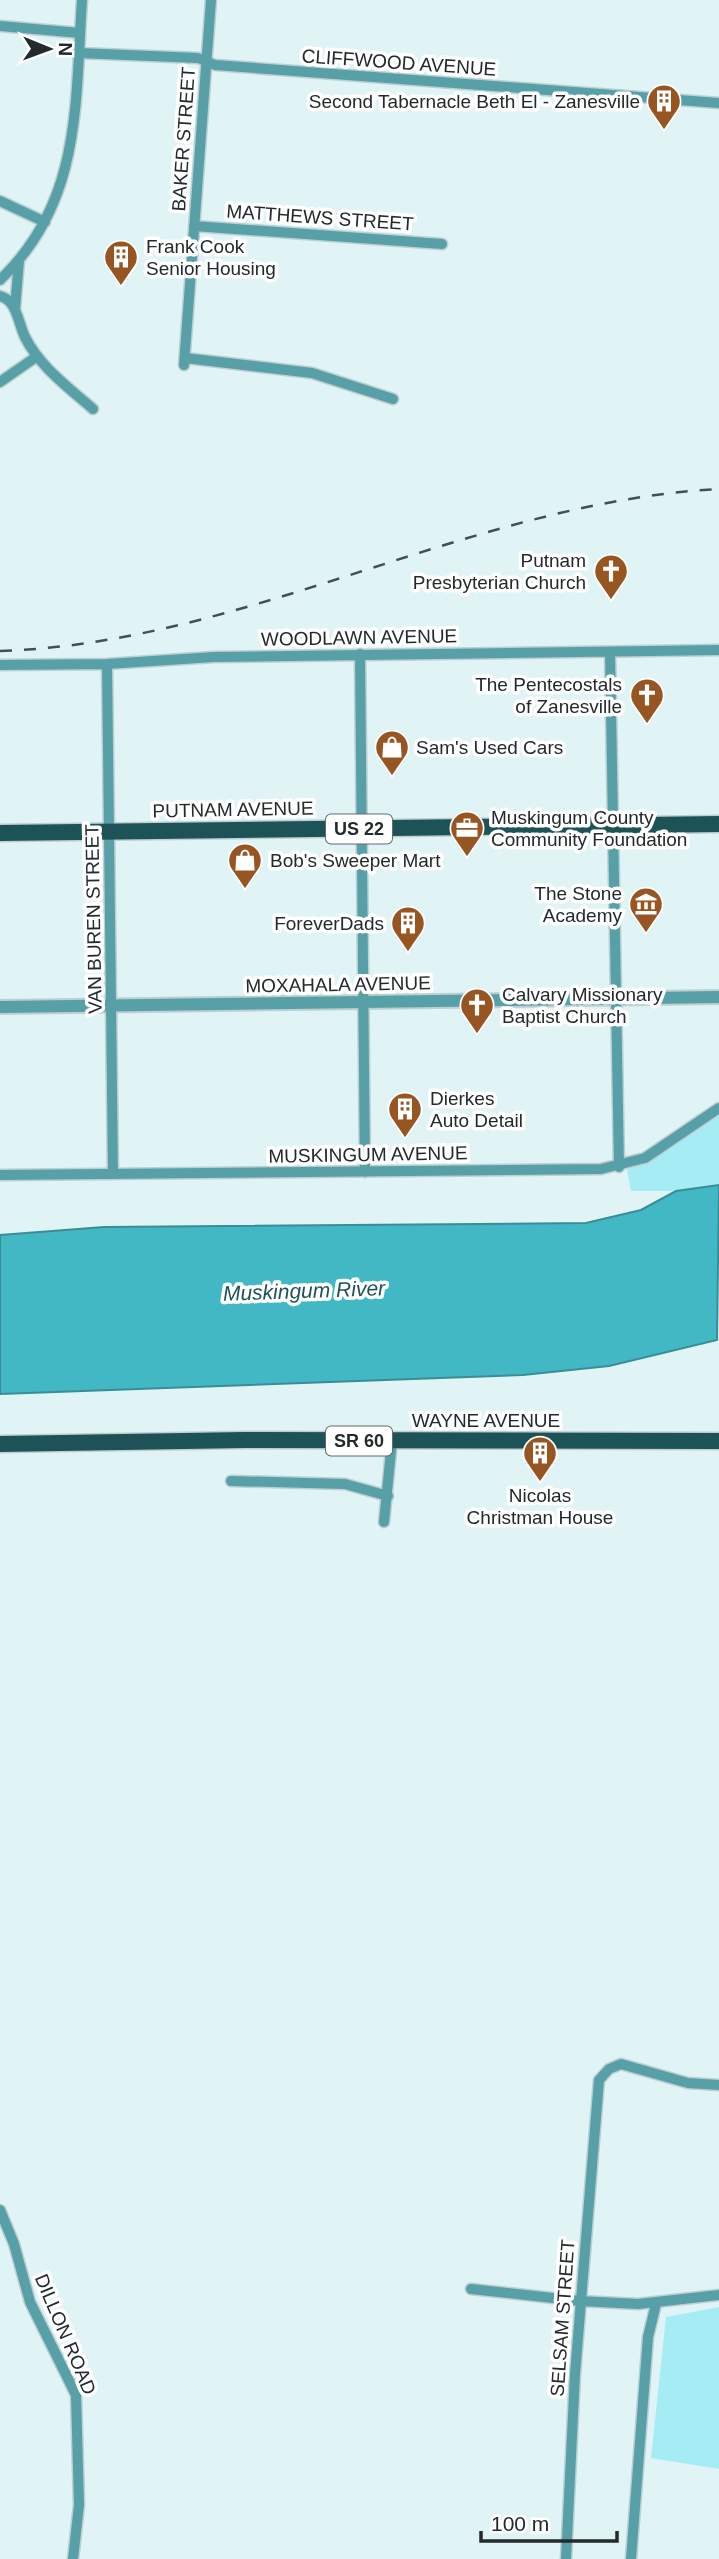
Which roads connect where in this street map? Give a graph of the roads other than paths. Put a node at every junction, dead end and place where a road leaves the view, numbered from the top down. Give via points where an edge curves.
1 (82, 0) edge
2 (211, 0) edge
3 (0, 26) edge
4 (80, 33) junction
5 (79, 53) junction
6 (206, 61) junction
7 (719, 103) edge
8 (0, 201) edge
9 (45, 222) junction
10 (194, 226) junction
11 (442, 244) dead end
12 (19, 259) junction
13 (0, 280) edge
14 (0, 296) edge
15 (15, 309) junction
16 (36, 357) junction
17 (0, 382) edge
18 (393, 400) dead end
19 (93, 410) dead end
20 (719, 650) edge
21 (611, 652) junction
22 (360, 654) junction
23 (107, 664) junction
24 (0, 665) edge
25 (719, 824) edge
26 (614, 825) junction
27 (362, 829) junction
28 (109, 832) junction
29 (0, 834) edge
30 (719, 997) edge
31 (617, 999) junction
32 (364, 1004) junction
33 (111, 1006) junction
34 (0, 1007) edge
35 (719, 1108) edge
36 (619, 1167) junction
37 (365, 1172) junction
38 (113, 1174) junction
39 (0, 1175) edge
40 (392, 1441) junction
41 (719, 1441) edge
42 (0, 1444) edge
43 (231, 1480) dead end
44 (388, 1496) junction
45 (384, 1522) dead end
46 (719, 2085) edge
47 (0, 2210) edge
48 (471, 2289) dead end
49 (719, 2295) edge
50 (580, 2301) junction
51 (656, 2304) junction
52 (73, 2559) edge
53 (566, 2559) edge
54 (631, 2559) edge

1 - 4 street
2 - 6 street, BAKER STREET
3 - 4 street
4 - 5 street
5 - 6 street, CLIFFWOOD AVENUE
5 - 9 street via 68,163
6 - 7 street, CLIFFWOOD AVENUE
6 - 10 street, BAKER STREET
8 - 9 street
9 - 12 street
10 - 11 street, MATTHEWS STREET
10 - 18 street, BAKER STREET via 185,362 313,373
12 - 13 street
12 - 15 street
14 - 15 street
15 - 16 street
16 - 17 street
16 - 19 street
20 - 21 street, WOODLAWN AVENUE
21 - 22 street, WOODLAWN AVENUE
21 - 26 street
22 - 23 street, WOODLAWN AVENUE
22 - 27 street
23 - 24 street, WOODLAWN AVENUE
23 - 28 street, VAN BUREN STREET
25 - 26 main road, PUTNAM AVENUE / US 22
26 - 27 main road, PUTNAM AVENUE / US 22
26 - 31 street
27 - 28 main road, PUTNAM AVENUE / US 22
27 - 32 street
28 - 29 main road, PUTNAM AVENUE / US 22
28 - 33 street, VAN BUREN STREET
30 - 31 street, MOXAHALA AVENUE
31 - 32 street, MOXAHALA AVENUE
31 - 36 street
32 - 33 street, MOXAHALA AVENUE
32 - 37 street
33 - 34 street, MOXAHALA AVENUE
33 - 38 street, VAN BUREN STREET
35 - 36 street, MUSKINGUM AVENUE via 645,1158
36 - 37 street, MUSKINGUM AVENUE
37 - 38 street, MUSKINGUM AVENUE
38 - 39 street, MUSKINGUM AVENUE
40 - 41 main road, WAYNE AVENUE / SR 60
40 - 42 main road, WAYNE AVENUE / SR 60
40 - 44 street
43 - 44 street via 345,1484
44 - 45 street
46 - 50 street, SELSAM STREET via 688,2083 621,2064 599,2081
47 - 52 street, DILLON ROAD via 30,2302 76,2395 79,2505
48 - 50 street
49 - 51 street
50 - 51 street
50 - 53 street, SELSAM STREET
51 - 54 street via 648,2337

